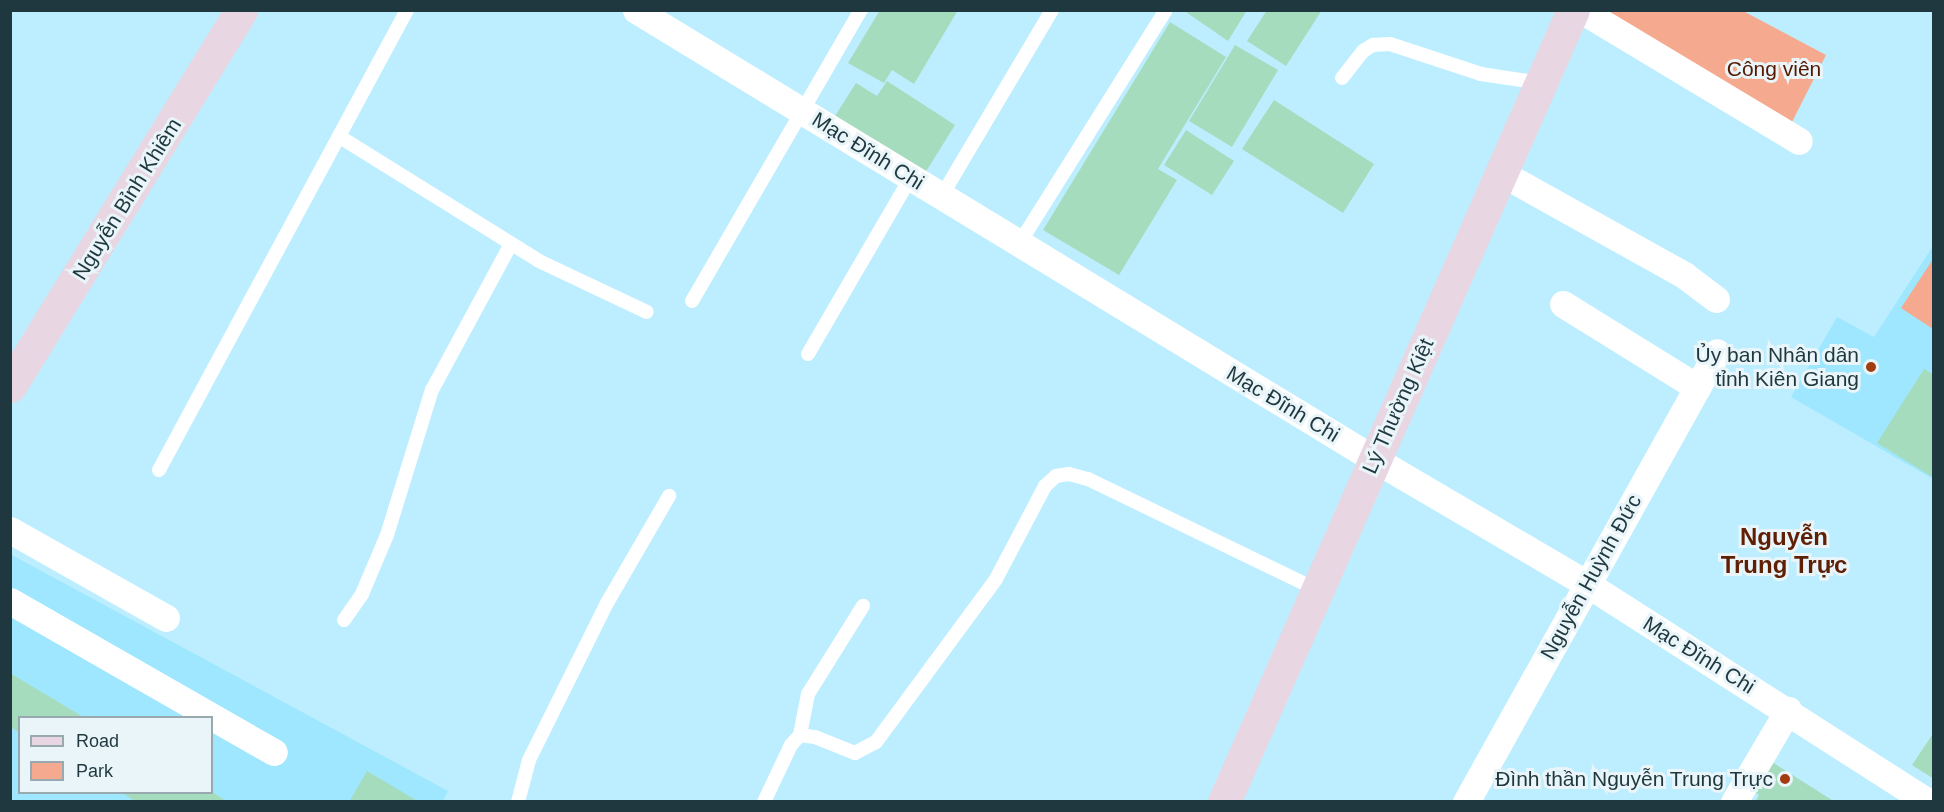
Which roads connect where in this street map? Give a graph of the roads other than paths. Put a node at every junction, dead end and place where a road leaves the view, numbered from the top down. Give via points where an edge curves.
1 (241, 10) edge
2 (407, 10) edge
3 (636, 10) edge
4 (861, 10) edge
5 (1052, 10) edge
6 (1166, 10) edge
7 (1573, 10) edge
8 (1581, 10) edge
9 (1342, 78) dead end
10 (1541, 83) junction
11 (803, 110) junction
12 (340, 137) junction
13 (1798, 141) dead end
14 (1501, 173) junction
15 (910, 179) junction
16 (941, 197) junction
17 (511, 244) junction
18 (1019, 244) junction
19 (1716, 299) dead end
20 (692, 301) dead end
21 (1563, 304) dead end
22 (647, 312) dead end
23 (1717, 352) dead end
24 (808, 354) dead end
25 (10, 386) edge
26 (1697, 387) junction
27 (1374, 459) junction
28 (159, 470) dead end
29 (669, 496) dead end
30 (10, 530) edge
31 (1587, 584) junction
32 (1320, 590) junction
33 (10, 601) edge
34 (863, 606) dead end
35 (166, 618) dead end
36 (344, 620) dead end
37 (1788, 710) junction
38 (211, 716) edge
39 (213, 717) edge
40 (800, 735) junction
41 (274, 752) dead end
42 (518, 801) edge
43 (764, 801) edge
44 (1224, 801) edge
45 (1466, 801) edge
46 (1734, 801) edge
47 (1928, 801) edge

1 - 25 main road, Nguyễn Bỉnh Khiêm
2 - 12 lane
3 - 11 street, Mạc Đĩnh Chi
4 - 11 lane
5 - 16 lane
6 - 18 lane
7 - 10 main road, Lý Thường Kiệt
8 - 13 street
9 - 10 lane via 1372,45 1390,44 1481,74
10 - 14 main road, Lý Thường Kiệt
11 - 15 street, Mạc Đĩnh Chi
11 - 20 lane
12 - 17 lane
12 - 28 lane via 236,321
14 - 19 street via 1684,275
14 - 27 main road, Lý Thường Kiệt
15 - 16 street, Mạc Đĩnh Chi
15 - 24 lane
16 - 18 street, Mạc Đĩnh Chi
17 - 22 lane
17 - 36 lane via 432,390 387,535 362,594
18 - 27 street, Mạc Đĩnh Chi
21 - 26 street
23 - 26 street, Nguyễn Huỳnh Đức
26 - 31 street, Nguyễn Huỳnh Đức
27 - 31 street, Mạc Đĩnh Chi
27 - 32 main road, Lý Thường Kiệt
29 - 42 lane via 608,603 529,759
30 - 35 street
31 - 37 street, Mạc Đĩnh Chi
31 - 45 street, Nguyễn Huỳnh Đức
32 - 40 lane via 1088,479 1069,474 1056,476 1045,486 996,579 876,742 855,753
32 - 44 main road, Lý Thường Kiệt
33 - 38 street
34 - 40 lane via 808,694
37 - 46 street
37 - 47 street, Mạc Đĩnh Chi
39 - 41 street
40 - 43 lane via 791,745

